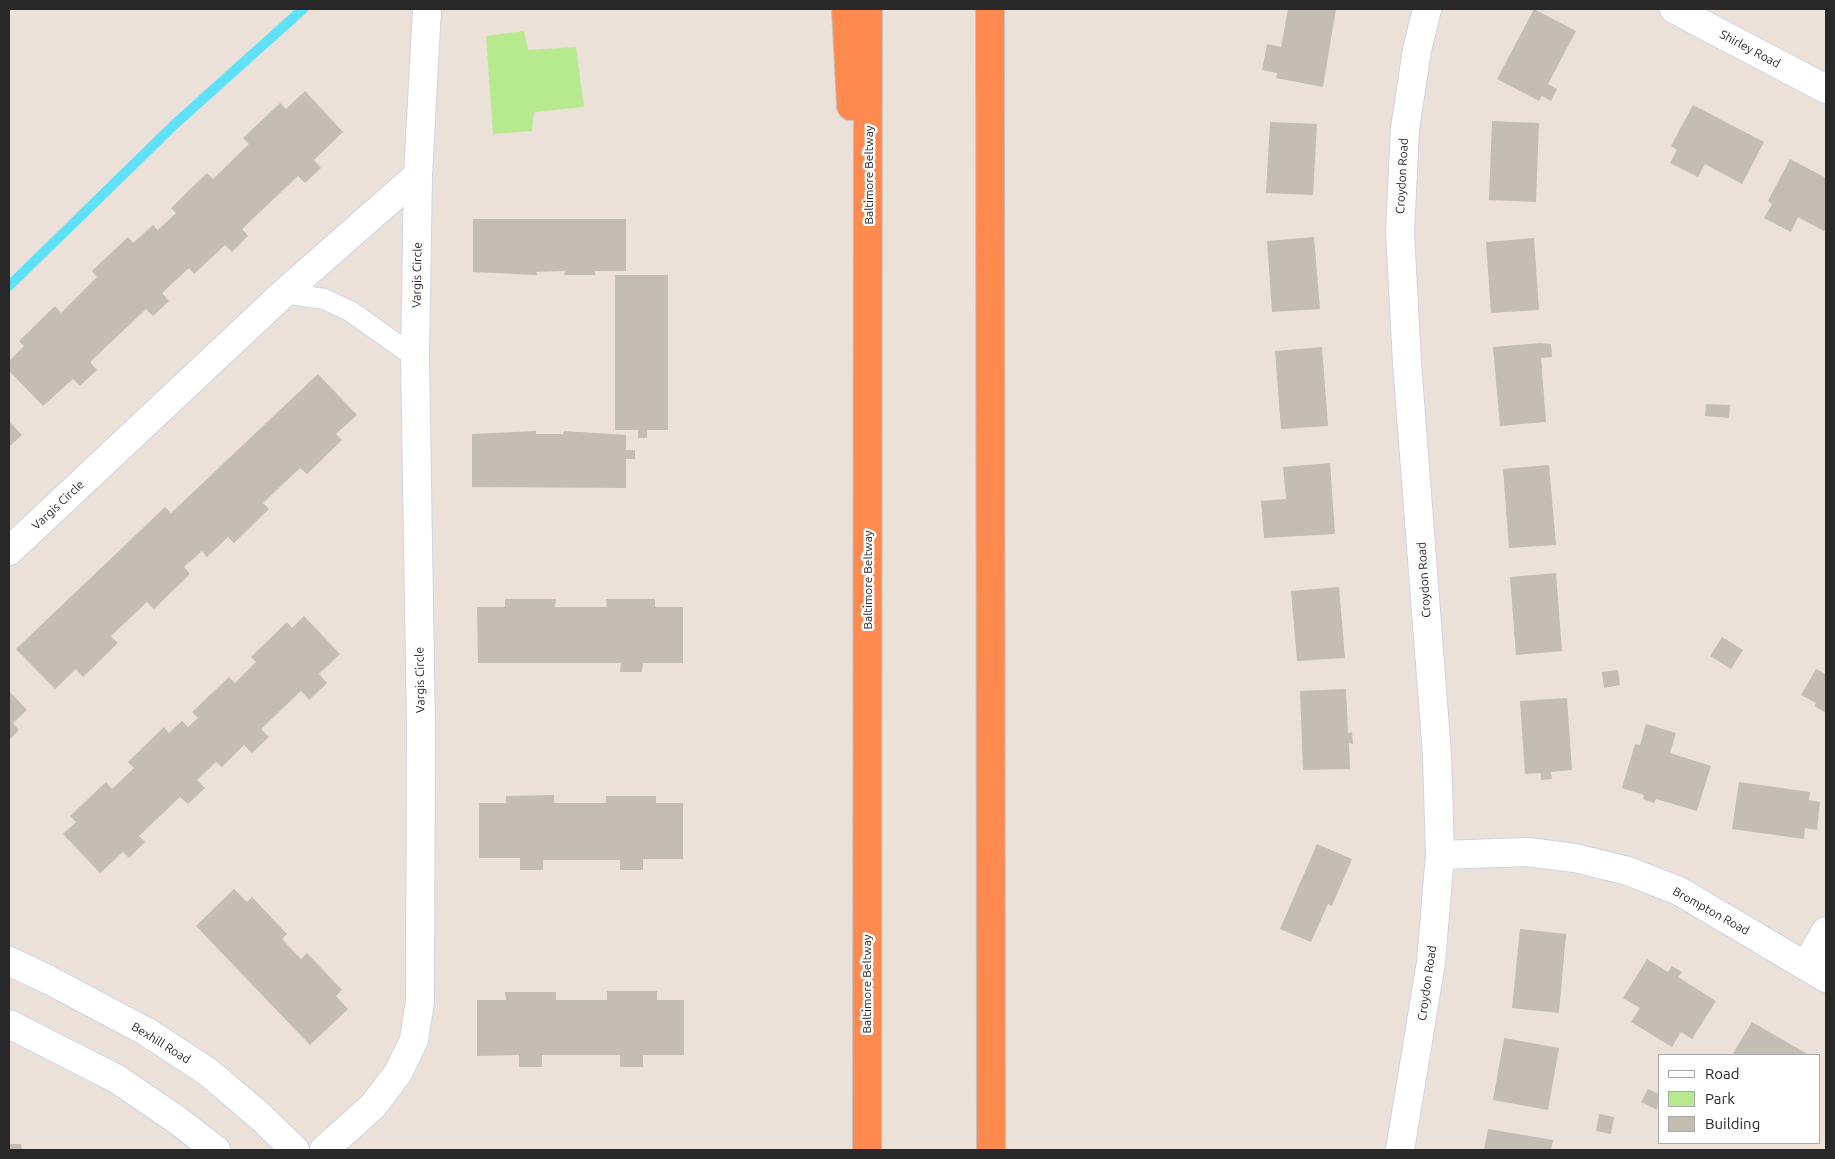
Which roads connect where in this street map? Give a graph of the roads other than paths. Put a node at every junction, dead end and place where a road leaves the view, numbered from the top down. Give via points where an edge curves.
1 (427, 9) edge
2 (846, 9) edge
3 (868, 9) edge
4 (990, 9) edge
5 (995, 9) edge
6 (1427, 9) edge
7 (1674, 9) edge
8 (1826, 89) edge
9 (990, 107) junction
10 (418, 175) junction
11 (284, 293) junction
12 (415, 357) junction
13 (869, 399) junction
14 (9, 551) edge
15 (1440, 855) junction
16 (1826, 931) edge
17 (9, 961) edge
18 (1816, 972) edge
19 (9, 1024) edge
20 (216, 1150) edge
21 (295, 1150) edge
22 (324, 1150) edge
23 (867, 1150) edge
24 (991, 1150) edge
25 (1400, 1150) edge

1 - 10 street, Vargis Circle
2 - 13 highway
3 - 13 highway, Baltimore Beltway
4 - 9 highway
5 - 9 highway
6 - 15 street, Croydon Road via 1404,129 1400,232 1437,755
7 - 8 street, Shirley Road
9 - 24 highway
10 - 11 street, Vargis Circle
10 - 12 street, Vargis Circle
11 - 12 lane via 324,299 350,310
11 - 14 street, Vargis Circle
12 - 22 street, Vargis Circle via 421,728 420,1001 414,1040 398,1073 373,1106
13 - 23 highway, Baltimore Beltway
15 - 18 street, Brompton Road via 1528,852 1575,858 1628,871 1679,891
15 - 25 street, Croydon Road via 1431,962
16 - 18 street
17 - 21 street, Bexhill Road via 147,1032 192,1062 262,1118
19 - 20 street via 117,1079

